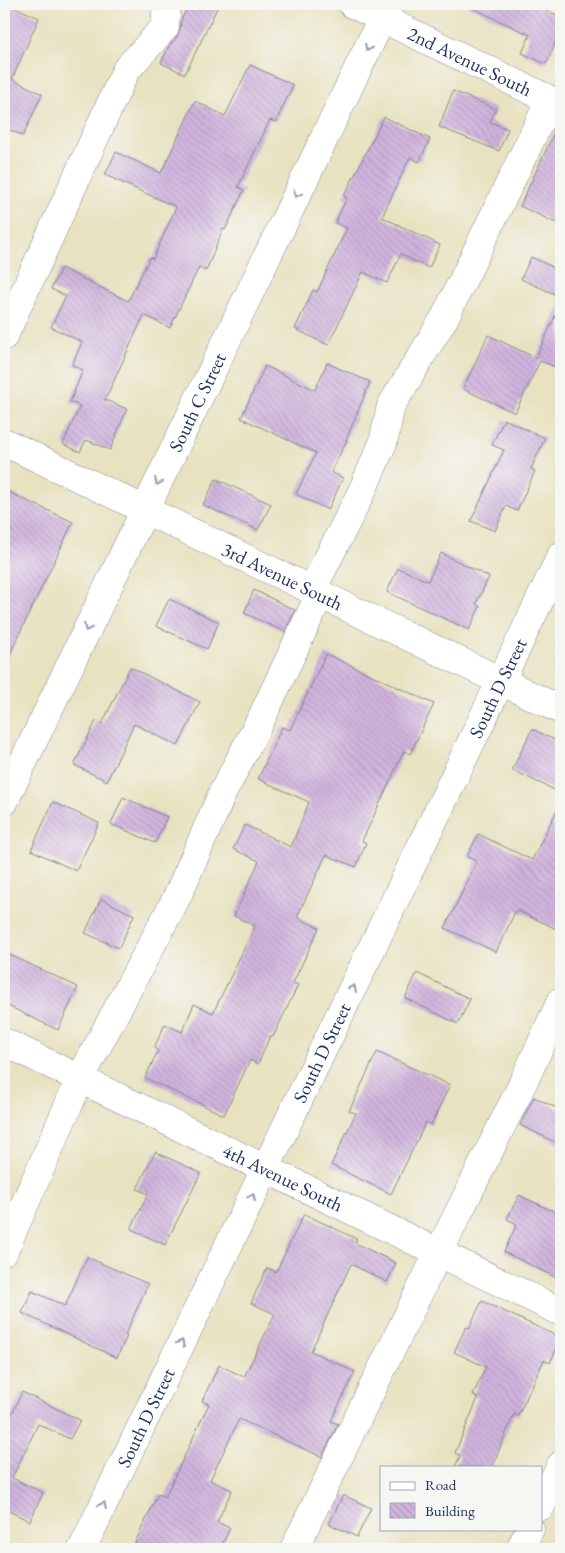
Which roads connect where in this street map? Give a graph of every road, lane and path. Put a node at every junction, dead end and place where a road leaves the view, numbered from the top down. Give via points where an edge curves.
1 (167, 4) edge
2 (352, 4) edge
3 (386, 11) edge
4 (557, 100) edge
5 (4, 336) edge
6 (4, 442) edge
7 (145, 510) junction
8 (561, 556) edge
9 (316, 592) junction
10 (501, 681) junction
11 (561, 710) edge
12 (4, 802) edge
13 (561, 1001) edge
14 (4, 1042) edge
15 (80, 1079) junction
16 (265, 1168) junction
17 (4, 1251) edge
18 (438, 1252) junction
19 (561, 1312) edge
20 (561, 1465) edge
21 (542, 1504) edge
22 (530, 1530) edge
23 (82, 1549) edge
24 (294, 1549) edge
25 (520, 1549) edge

1 - 5 street via 165,27 126,70
2 - 3 street, 2nd Avenue South
3 - 4 street, 2nd Avenue South
3 -> 7 street, South C Street
4 - 9 street via 444,318 391,406 383,443
6 - 7 street, 3rd Avenue South
7 - 9 street, 3rd Avenue South
7 -> 12 street, South C Street
8 - 10 street, South D Street
9 - 10 street, 3rd Avenue South
9 - 15 street via 178,897
10 - 11 street, 3rd Avenue South
16 -> 10 street, South D Street
13 - 18 street
14 - 15 street, 4th Avenue South
15 - 16 street, 4th Avenue South
15 - 17 street
16 - 18 street, 4th Avenue South
23 -> 16 street, South D Street
18 - 19 street, 4th Avenue South
18 - 24 street
20 - 21 street
22 - 25 street

